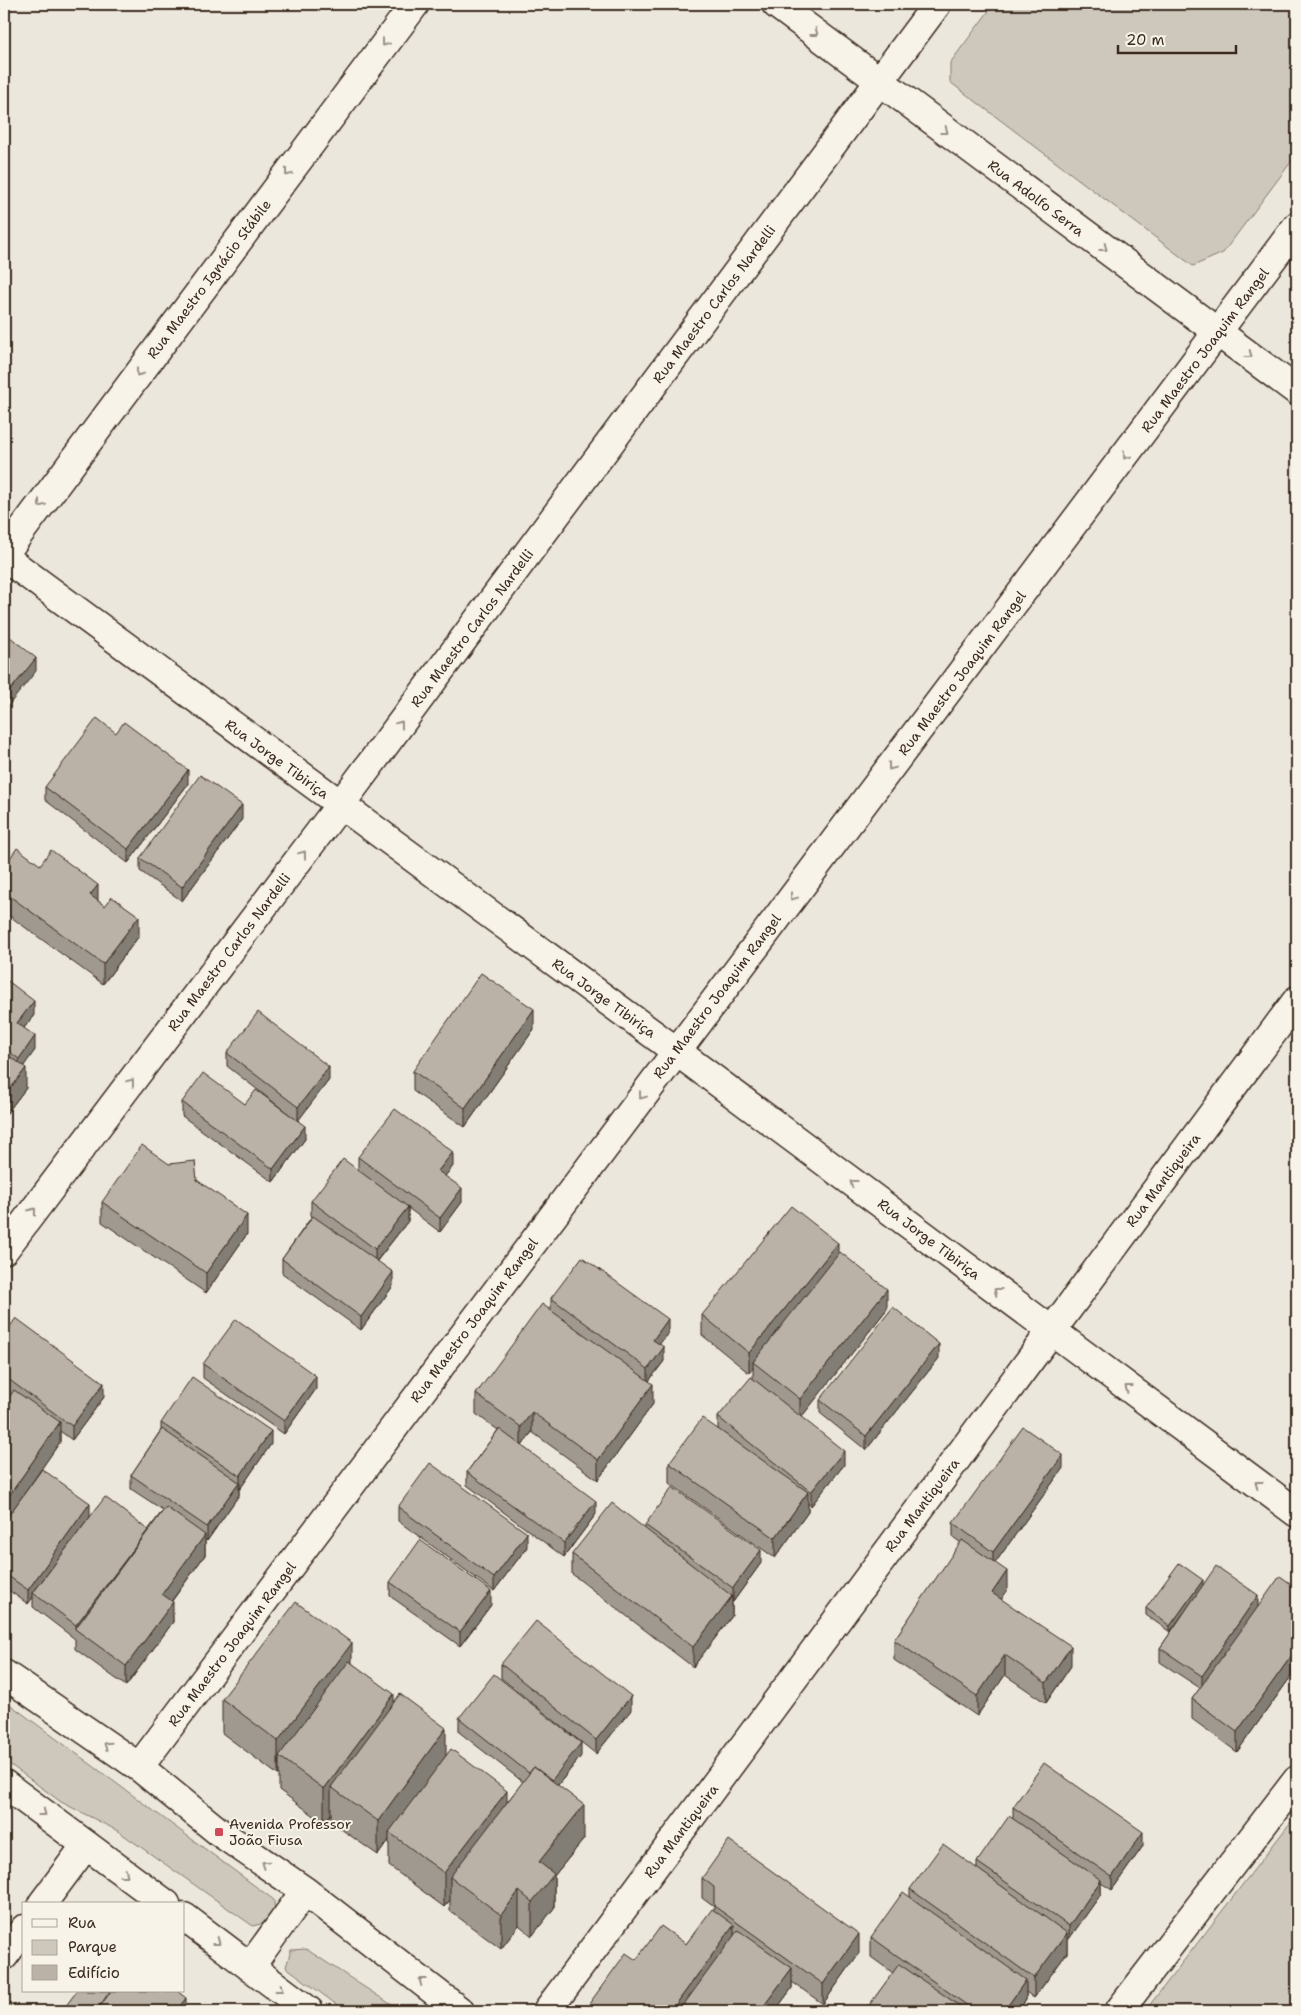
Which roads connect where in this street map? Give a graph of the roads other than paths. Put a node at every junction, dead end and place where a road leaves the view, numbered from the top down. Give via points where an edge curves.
1 (415, 4) edge
2 (776, 4) edge
3 (937, 4) edge
4 (880, 82) junction
5 (1297, 226) edge
6 (1218, 333) junction
7 (1297, 392) edge
8 (4, 556) edge
9 (340, 805) junction
10 (1297, 1000) edge
11 (676, 1051) junction
12 (4, 1250) edge
13 (1051, 1331) junction
14 (1297, 1513) edge
15 (4, 1674) edge
16 (139, 1767) junction
17 (1297, 1780) edge
18 (4, 1784) edge
19 (86, 1845) junction
20 (306, 1891) junction
21 (43, 1902) edge
22 (163, 1902) edge
23 (185, 1918) edge
24 (22, 1932) edge
25 (4, 1956) edge
26 (250, 1967) junction
27 (309, 2011) edge
28 (460, 2011) edge
29 (547, 2011) edge
30 (1119, 2011) edge

1 -> 8 street, Rua Maestro Ignácio Stábile
2 -> 4 street, Rua Adolfo Serra
3 - 4 street, Rua Maestro Carlos Nardelli
4 -> 6 street, Rua Adolfo Serra
9 -> 4 street, Rua Maestro Carlos Nardelli
5 - 6 street, Rua Maestro Joaquim Rangel
6 -> 7 street, Rua Adolfo Serra
6 -> 11 street, Rua Maestro Joaquim Rangel
8 - 9 street, Rua Jorge Tibiriça
9 - 11 street, Rua Jorge Tibiriça
12 -> 9 street, Rua Maestro Carlos Nardelli
10 - 13 street, Rua Mantiqueira
13 -> 11 street, Rua Jorge Tibiriça
11 -> 16 street, Rua Maestro Joaquim Rangel
14 -> 13 street, Rua Jorge Tibiriça
13 - 29 street, Rua Mantiqueira
16 -> 15 street
20 -> 16 street via 219,1832
17 - 30 street
18 -> 19 street
19 - 21 street
19 -> 22 street
20 - 26 street
28 -> 20 street
23 -> 26 street
24 - 25 street
26 -> 27 street

